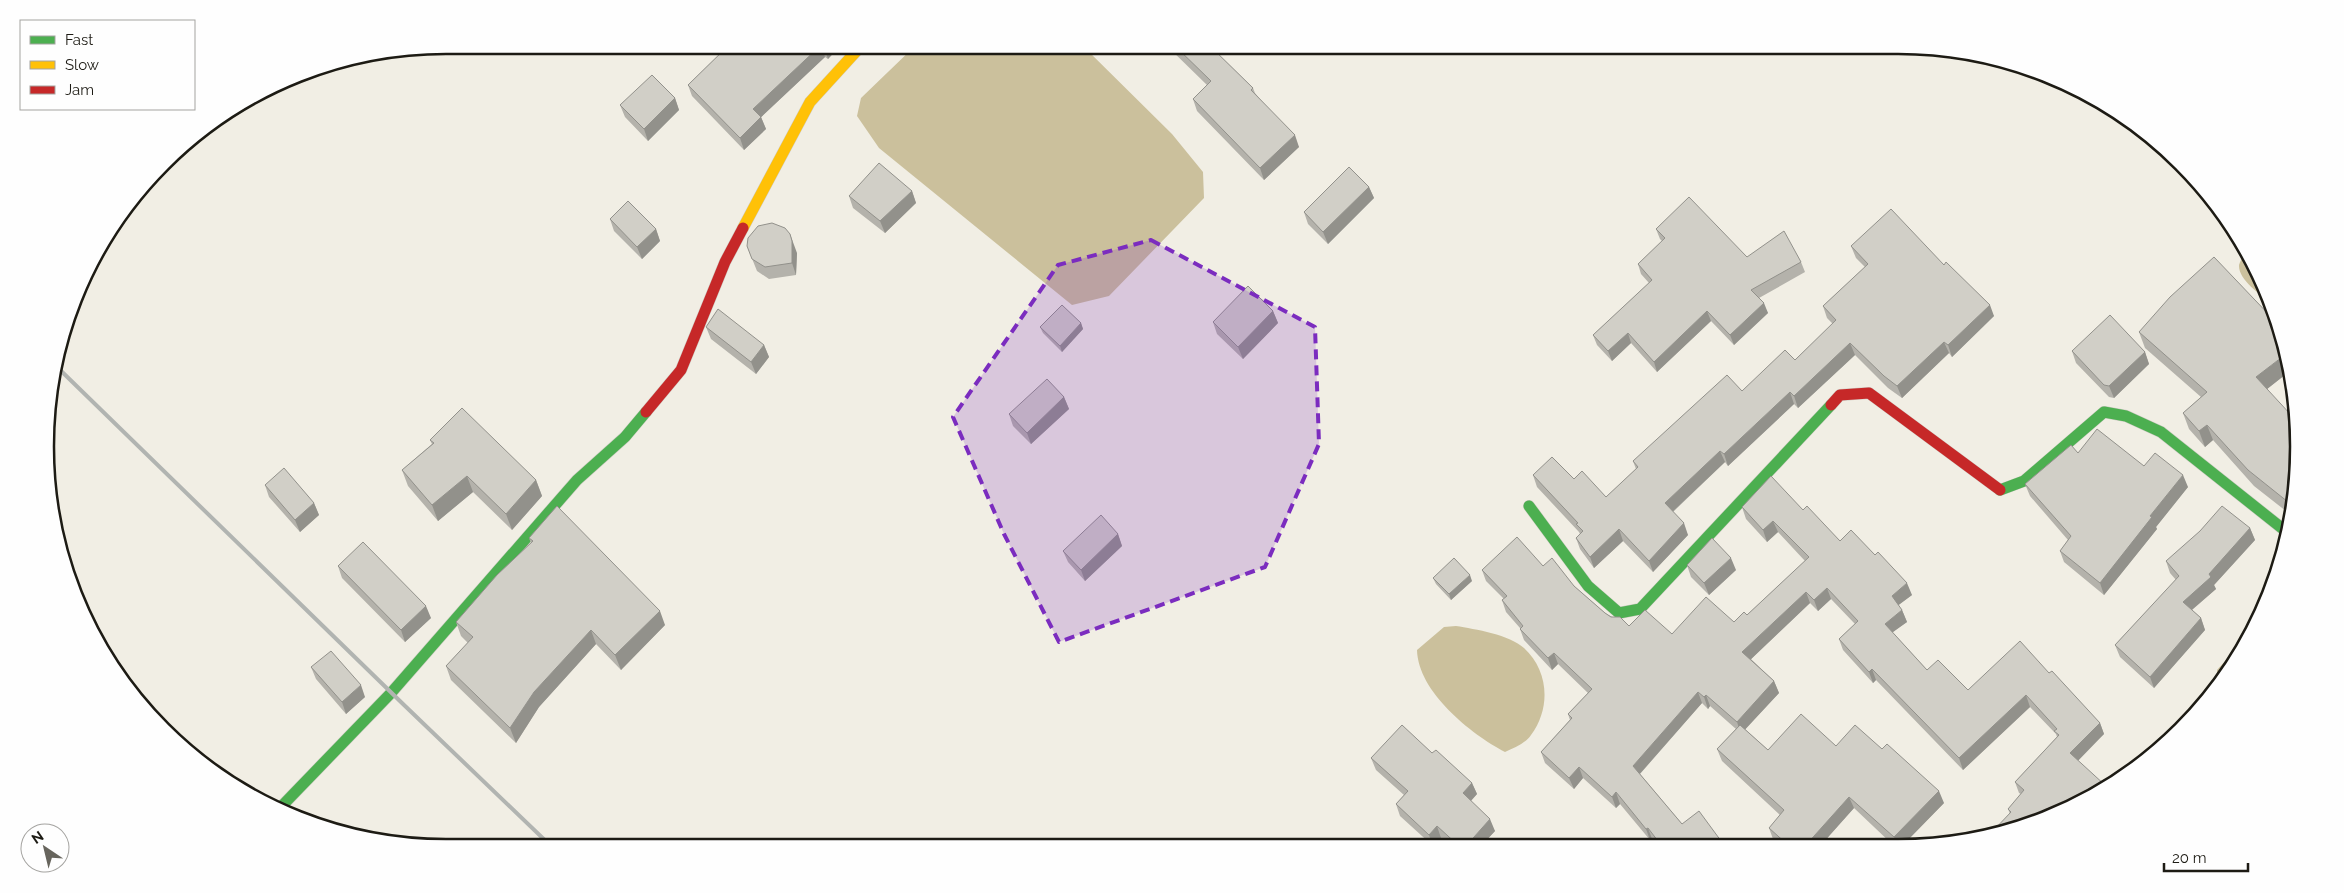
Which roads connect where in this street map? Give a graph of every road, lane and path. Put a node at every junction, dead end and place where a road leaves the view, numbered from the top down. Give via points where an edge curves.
1 (854, 54) edge
2 (1529, 506) dead end
3 (2282, 528) edge
4 (284, 804) edge

1 - 4 street via 810,102 725,262 681,370 625,437 577,480 391,693
2 - 3 street via 1588,586 1619,612 1640,609 1840,395 1868,393 2002,491 2024,480 2104,412 2126,416 2161,432

